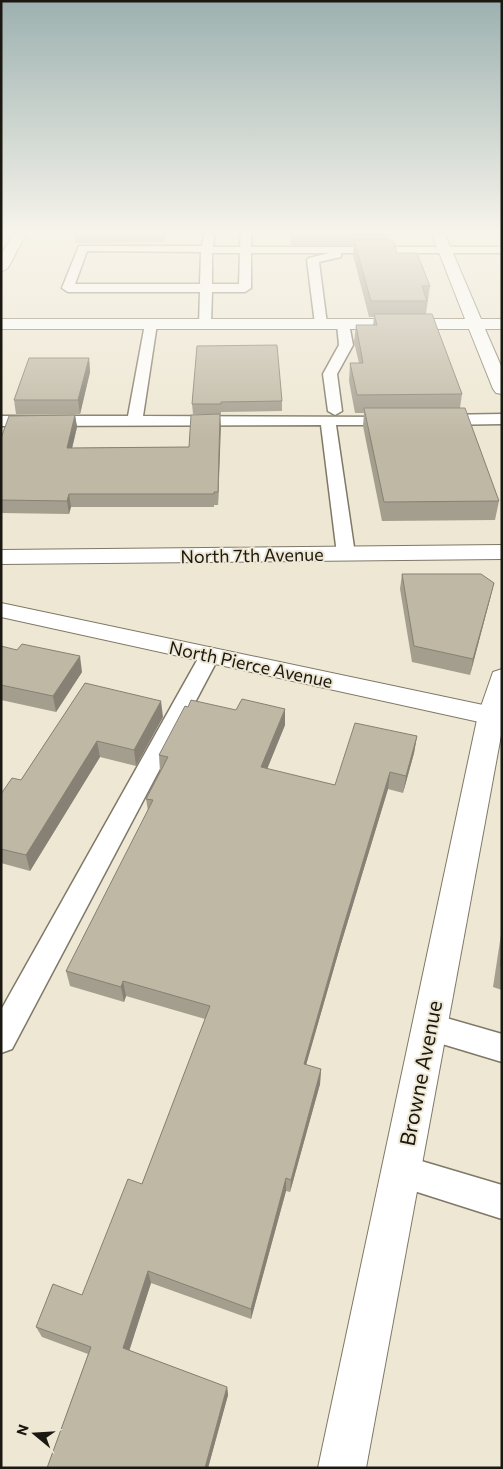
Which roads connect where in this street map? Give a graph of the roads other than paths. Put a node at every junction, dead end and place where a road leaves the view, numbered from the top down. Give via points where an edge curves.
1 (206, 301) edge
2 (318, 301) edge
3 (466, 301) edge
4 (1, 324) edge
5 (151, 324) junction
6 (205, 324) junction
7 (321, 324) junction
8 (343, 324) junction
9 (476, 324) junction
10 (502, 324) edge
11 (502, 389) edge
12 (332, 416) junction
13 (502, 419) edge
14 (135, 420) junction
15 (406, 420) edge
16 (425, 420) edge
17 (1, 421) edge
18 (502, 552) edge
19 (346, 554) junction
20 (1, 557) edge
21 (1, 610) edge
22 (210, 655) junction
23 (502, 678) edge
24 (496, 717) edge
25 (429, 1027) junction
26 (1, 1039) edge
27 (502, 1048) edge
28 (401, 1171) junction
29 (502, 1202) edge
30 (342, 1468) edge

1 - 6 lane
2 - 7 lane
3 - 9 street
4 - 5 street
5 - 6 street
5 - 14 lane
6 - 7 street
7 - 8 street
8 - 9 street
8 - 12 lane via 346,345 330,374
9 - 10 street
9 - 11 street
12 - 14 lane
12 - 15 lane
12 - 19 lane
13 - 16 lane
14 - 17 lane
18 - 19 street, North 7th Avenue
19 - 20 street, North 7th Avenue
21 - 22 street, North Pierce Avenue
22 - 24 street, North Pierce Avenue
22 - 26 lane
23 - 24 street, Browne Avenue
24 - 25 street, Browne Avenue
25 - 27 lane
25 - 28 street, Browne Avenue
28 - 29 lane
28 - 30 street, Browne Avenue

